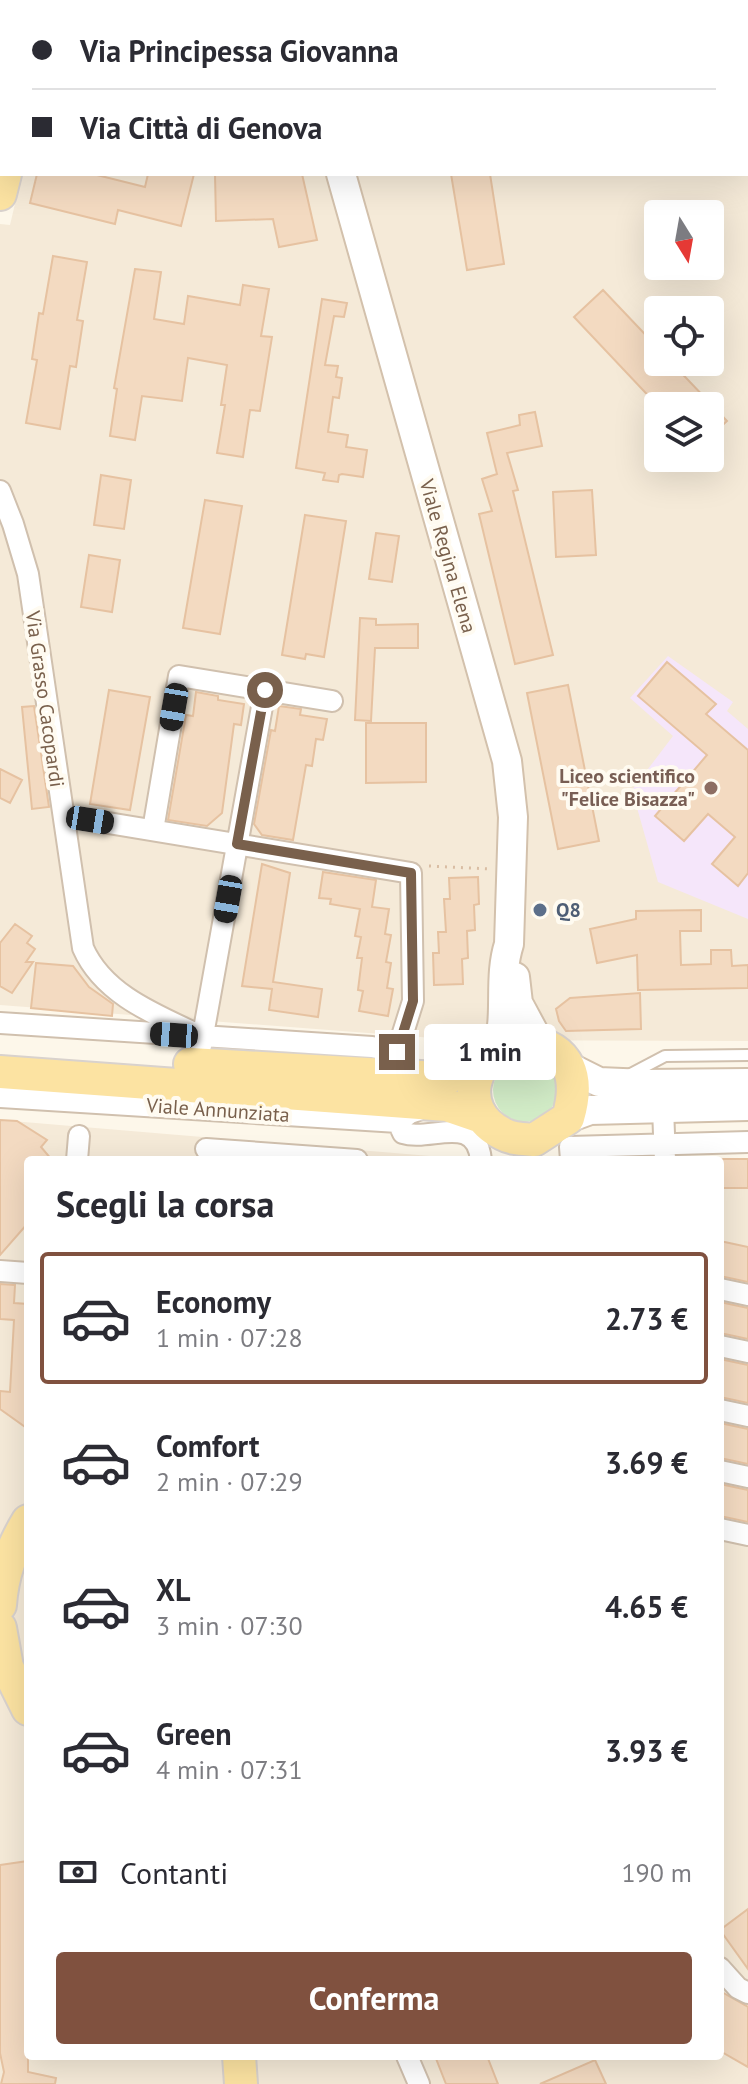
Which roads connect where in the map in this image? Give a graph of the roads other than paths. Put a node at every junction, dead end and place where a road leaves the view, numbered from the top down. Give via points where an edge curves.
1 (342, 176) edge
2 (0, 491) edge
3 (265, 690) junction
4 (332, 701) dead end
5 (90, 820) dead end
6 (153, 830) junction
7 (237, 844) junction
8 (509, 944) junction
9 (0, 1023) edge
10 (539, 1042) junction
11 (0, 1051) edge
12 (397, 1052) junction
13 (748, 1055) edge
14 (488, 1059) junction
15 (198, 1062) junction
16 (569, 1067) junction
17 (0, 1072) edge
18 (614, 1083) junction
19 (748, 1083) edge
20 (68, 1088) junction
21 (429, 1091) junction
22 (0, 1097) edge
23 (748, 1106) edge
24 (663, 1108) junction
25 (398, 1122) junction
26 (487, 1122) junction
27 (79, 1136) dead end
28 (570, 1142) edge
29 (748, 1142) edge
30 (206, 1149) dead end
31 (524, 1150) edge
32 (665, 1153) edge
33 (77, 1156) edge
34 (302, 1156) edge
35 (480, 1156) edge
36 (494, 1156) edge
37 (724, 1290) edge
38 (748, 1295) edge
39 (724, 1347) edge
40 (748, 1352) edge
41 (724, 1411) edge
42 (748, 1416) edge
43 (724, 1472) edge
44 (748, 1477) edge
45 (24, 1527) edge
46 (724, 1530) edge
47 (748, 1535) edge
48 (0, 1605) edge
49 (0, 1628) edge
50 (24, 1701) edge
51 (724, 1972) edge
52 (748, 1993) edge
53 (239, 2060) edge
54 (409, 2060) edge
55 (241, 2084) edge
56 (419, 2084) edge

1 - 8 main road, Viale Regina Elena via 507,761 513,817
2 - 15 street, Via Grasso Cacopardi via 28,574 83,948 95,970 152,1012
3 - 4 street
3 - 6 street via 179,676
3 - 7 street
5 - 6 street
6 - 7 street
7 - 12 street via 411,873 413,1001
7 - 15 street
8 - 10 main road via 518,1003
8 - 14 main road via 503,1025
9 - 15 street, Viale Annunziata
10 - 14 main road via 525,1040
10 - 16 main road
11 - 15 main road, Viale Annunziata
12 - 15 street, Viale Annunziata via 372,1047
12 - 21 street
13 - 18 lane via 665,1056
14 - 21 main road, Viale Annunziata
14 - 26 main road via 474,1095
15 - 20 main road, Viale Annunziata
15 - 21 main road, Viale Annunziata
16 - 18 main road via 599,1082
16 - 28 main road via 574,1093
17 - 20 main road, Viale Annunziata
18 - 19 main road
20 - 22 street, Viale Annunziata
20 - 25 street, Viale Annunziata
21 - 25 street, Viale Annunziata
21 - 26 main road, Viale Annunziata
23 - 24 main road
24 - 28 main road via 590,1110
24 - 32 street
25 - 35 street via 411,1136 465,1134 476,1143
26 - 31 main road
26 - 36 main road
27 - 33 street
28 - 31 main road
28 - 32 street
29 - 32 street
30 - 34 street
37 - 38 street
39 - 40 street
41 - 42 street
43 - 44 street
45 - 48 main road via 4,1574
46 - 47 street
49 - 50 main road via 7,1667
51 - 52 street
53 - 55 main road
54 - 56 street

